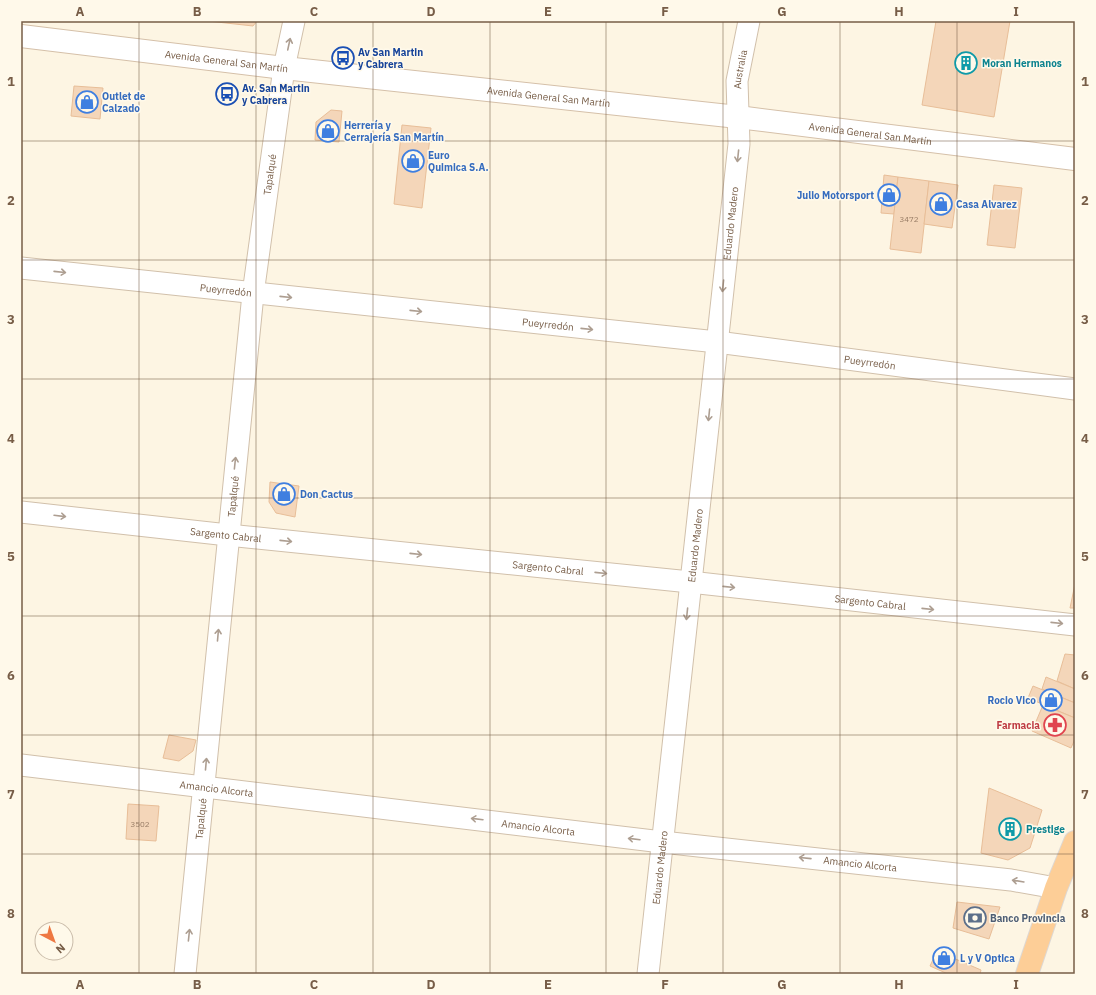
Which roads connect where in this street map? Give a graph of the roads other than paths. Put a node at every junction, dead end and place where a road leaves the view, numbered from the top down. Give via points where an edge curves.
1 (294, 21) edge
2 (749, 21) edge
3 (21, 36) edge
4 (284, 68) junction
5 (738, 118) junction
6 (1075, 159) edge
7 (21, 268) edge
8 (253, 294) junction
9 (717, 342) junction
10 (1075, 389) edge
11 (21, 512) edge
12 (228, 535) junction
13 (690, 582) junction
14 (1075, 625) edge
15 (21, 765) edge
16 (204, 786) junction
17 (662, 842) junction
18 (1075, 842) edge
19 (1056, 888) junction
20 (185, 974) edge
21 (648, 974) edge
22 (1027, 974) edge

4 -> 1 street, Tapalqué
2 - 5 street, Australia via 737,81
3 - 4 main road, Avenida General San Martín
4 - 5 main road, Avenida General San Martín
4 - 8 street, Tapalqué
5 - 6 main road, Avenida General San Martín
5 -> 9 street, Eduardo Madero via 739,144
7 -> 8 street, Pueyrredón
8 -> 9 street, Pueyrredón
12 -> 8 street, Tapalqué
9 - 10 street, Pueyrredón
9 -> 13 street, Eduardo Madero
11 -> 12 street, Sargento Cabral
12 -> 13 street, Sargento Cabral
16 -> 12 street, Tapalqué
13 -> 14 street, Sargento Cabral
13 -> 17 street, Eduardo Madero
15 - 16 street, Amancio Alcorta
17 -> 16 street, Amancio Alcorta
20 -> 16 street, Tapalqué
19 -> 17 street, Amancio Alcorta via 1011,880
17 - 21 street, Eduardo Madero
18 - 19 highway
19 - 22 highway

